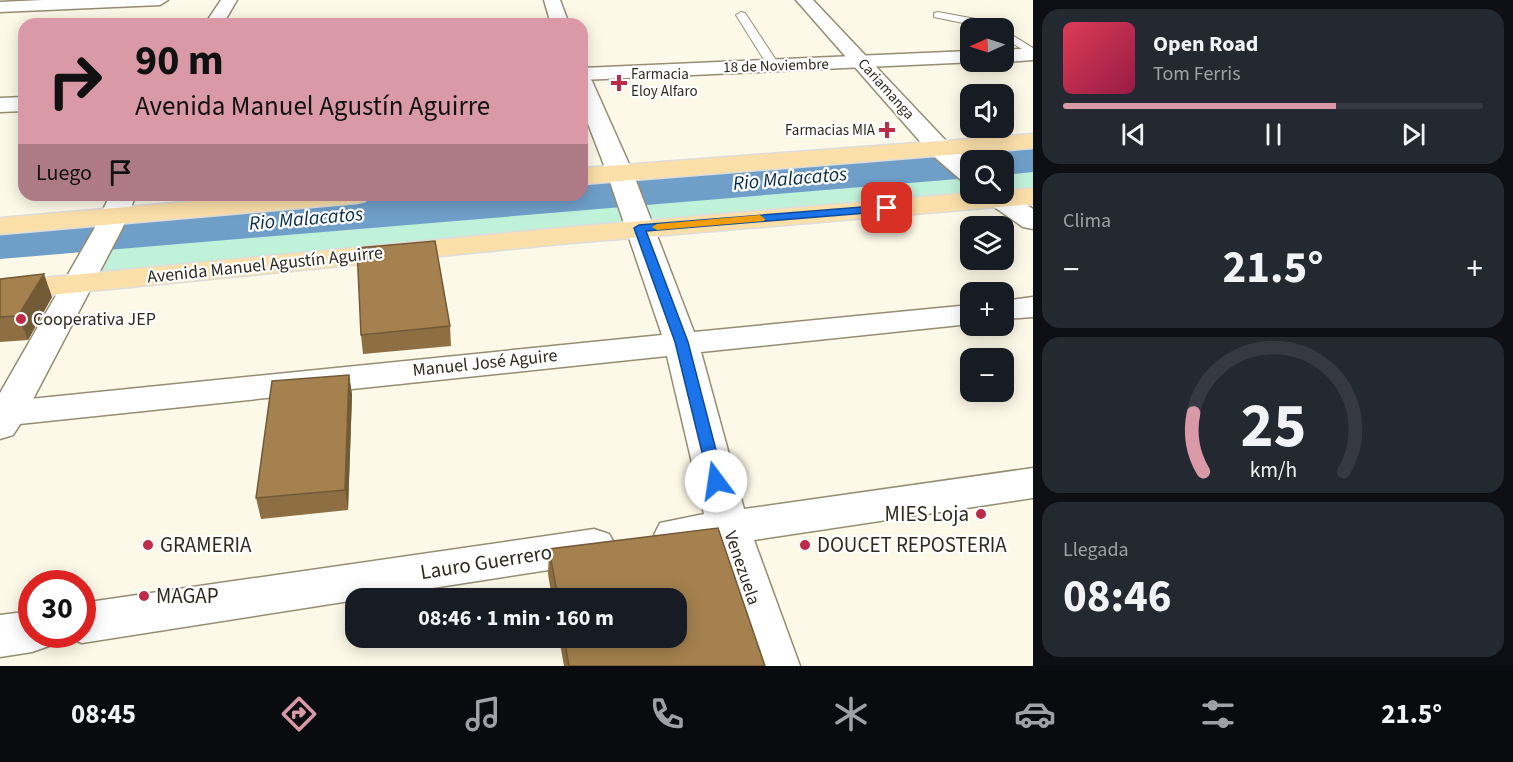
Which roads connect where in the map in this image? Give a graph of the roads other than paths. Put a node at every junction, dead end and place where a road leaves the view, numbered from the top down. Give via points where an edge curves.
1 (160, 0) edge
2 (229, 0) edge
3 (552, 0) edge
4 (804, 0) edge
5 (0, 7) edge
6 (741, 15) dead end
7 (938, 15) dead end
8 (218, 18) edge
9 (559, 18) edge
10 (960, 19) edge
11 (1014, 40) edge
12 (1033, 53) edge
13 (1014, 55) edge
14 (960, 58) edge
15 (861, 63) junction
16 (774, 66) junction
17 (588, 75) edge
18 (588, 96) edge
19 (18, 104) edge
20 (0, 105) edge
21 (1033, 141) edge
22 (945, 153) junction
23 (960, 166) edge
24 (588, 176) edge
25 (622, 179) junction
26 (1014, 196) edge
27 (1033, 196) edge
28 (960, 199) edge
29 (275, 201) edge
30 (1008, 204) edge
31 (114, 213) edge
32 (1033, 221) edge
33 (638, 223) junction
34 (0, 226) edge
35 (82, 275) junction
36 (0, 291) edge
37 (1033, 308) edge
38 (1014, 309) edge
39 (960, 315) edge
40 (681, 342) junction
41 (2, 418) edge
42 (1033, 483) edge
43 (728, 527) junction
44 (96, 621) edge
45 (18, 633) edge
46 (0, 636) edge
47 (775, 666) edge

1 - 5 street
2 - 8 street
3 - 9 street
4 - 15 street, Cariamanga
6 - 16 lane
7 - 10 lane
11 - 12 lane
12 - 13 street
14 - 15 street, 18 de Noviembre
15 - 16 street, 18 de Noviembre
15 - 22 street, Cariamanga
16 - 17 street, 18 de Noviembre
18 - 25 street, Venezuela
19 - 20 street
21 - 22 main road
22 - 23 street, Cariamanga
22 - 25 main road
24 - 25 main road
25 - 33 street, Venezuela
26 - 27 main road, Avenida Manuel Agustín Aguirre
28 - 33 main road, Avenida Manuel Agustín Aguirre
29 - 31 main road
30 - 32 street
31 - 34 main road
31 - 35 street
33 - 35 main road, Avenida Manuel Agustín Aguirre
33 - 40 street, Venezuela
35 - 36 main road, Avenida Manuel Agustín Aguirre
35 - 41 street
37 - 38 street
39 - 40 street, Manuel José Aguire
40 - 41 street, Manuel José Aguire
40 - 43 street, Venezuela
42 - 43 street, Lauro Guerrero
43 - 44 street, Lauro Guerrero
43 - 47 street, Venezuela
45 - 46 street

